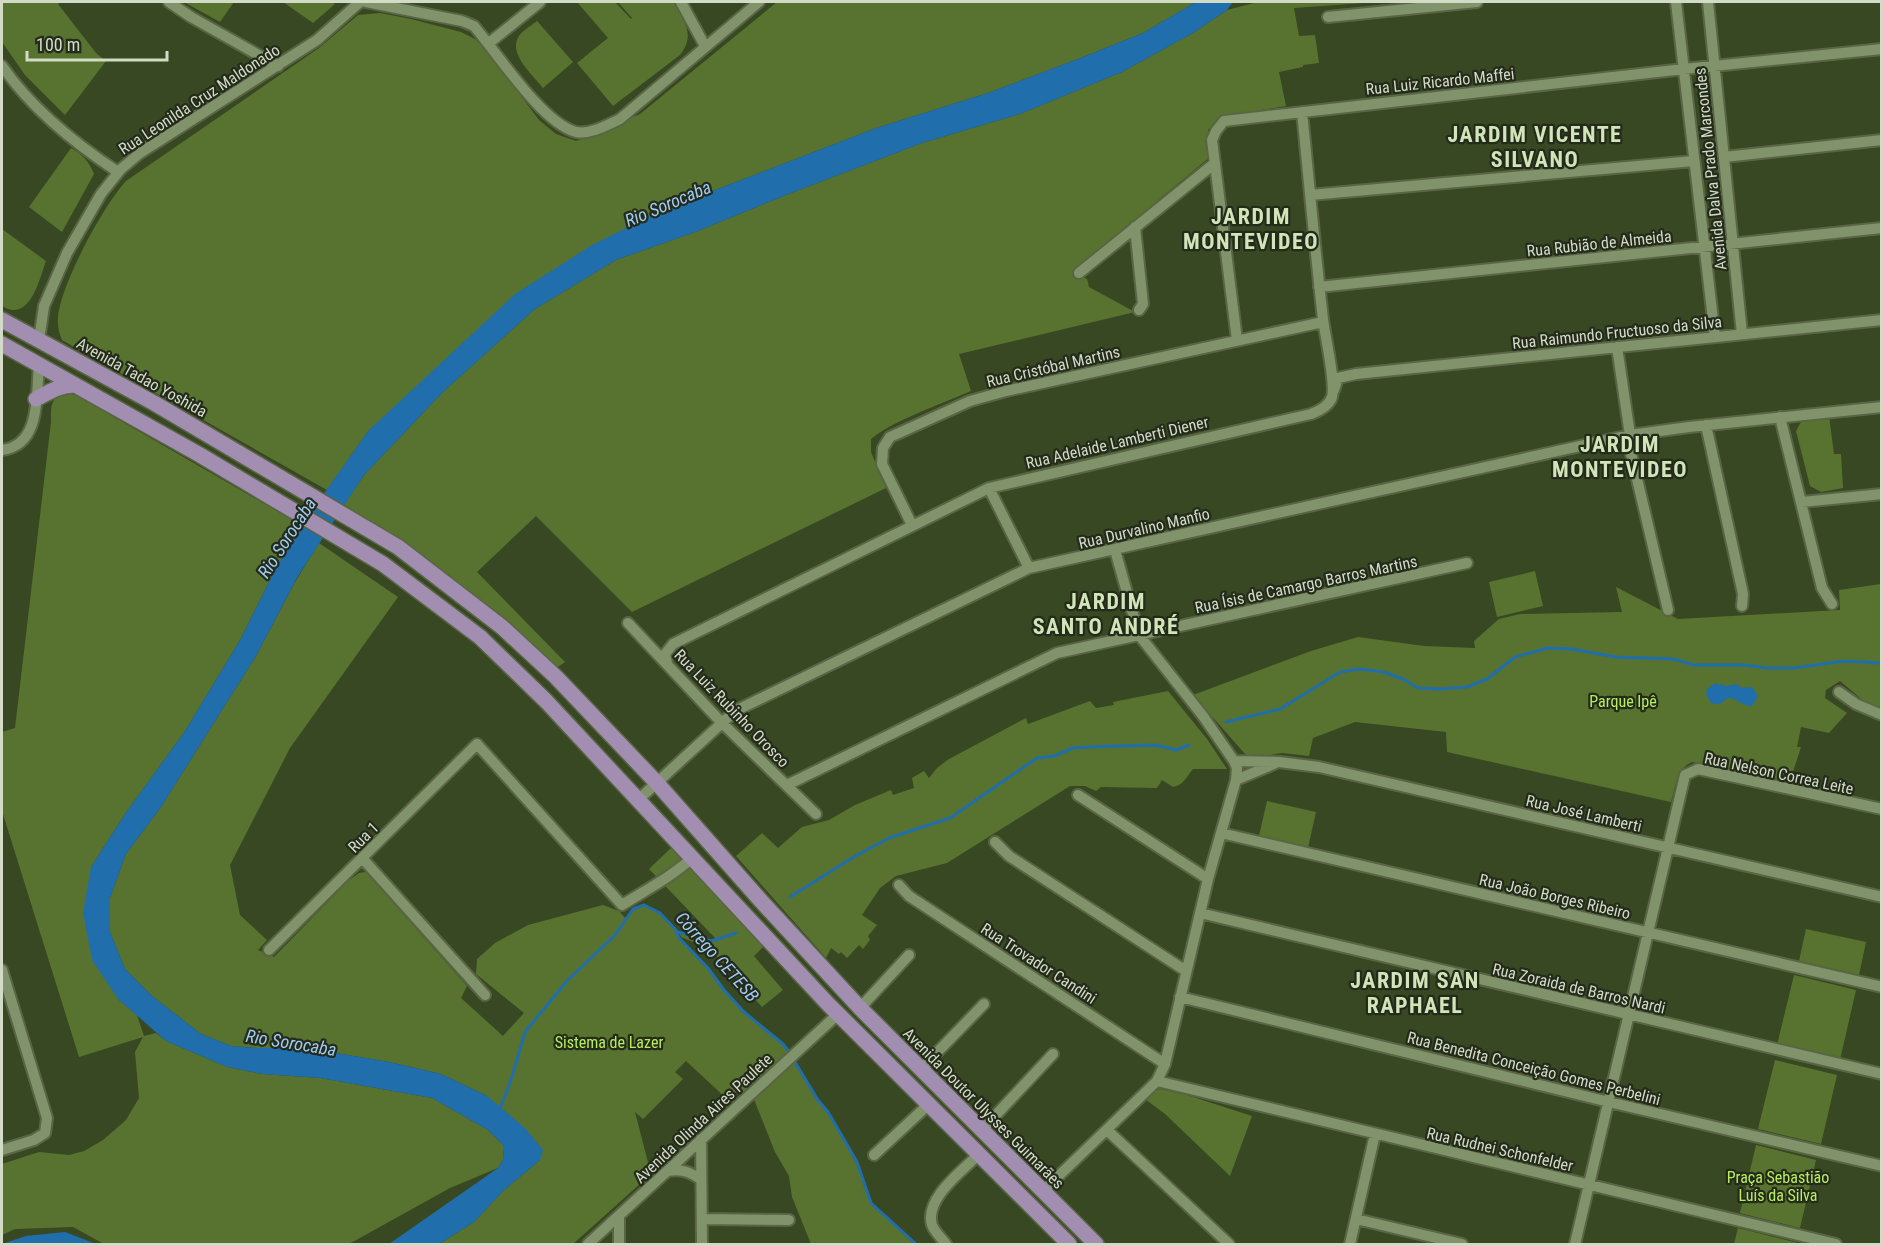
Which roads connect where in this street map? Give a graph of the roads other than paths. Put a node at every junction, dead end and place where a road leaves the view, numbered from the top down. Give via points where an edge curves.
1 (169, 2) edge
2 (360, 2) edge
3 (366, 2) edge
4 (540, 2) edge
5 (681, 2) edge
6 (759, 2) edge
7 (1477, 2) edge
8 (1676, 2) edge
9 (1708, 2) edge
10 (1422, 4) edge
11 (1328, 17) dead end
12 (489, 44) junction
13 (705, 46) junction
14 (1881, 50) edge
15 (1715, 65) junction
16 (2, 66) edge
17 (278, 66) junction
18 (1683, 69) junction
19 (1302, 112) junction
20 (1881, 140) edge
21 (1724, 157) junction
22 (1694, 161) junction
23 (1215, 163) junction
24 (117, 172) junction
25 (1310, 195) junction
26 (1135, 227) junction
27 (1881, 228) edge
28 (1733, 244) junction
29 (1704, 247) junction
30 (1079, 273) dead end
31 (1319, 287) junction
32 (1139, 310) dead end
33 (2, 320) edge
34 (1881, 320) edge
35 (1323, 322) junction
36 (1742, 334) junction
37 (1715, 337) junction
38 (39, 340) junction
39 (1237, 340) junction
40 (2, 344) edge
41 (1617, 347) junction
42 (1328, 359) junction
43 (39, 365) junction
44 (1356, 375) junction
45 (75, 385) junction
46 (1332, 396) junction
47 (36, 399) junction
48 (1881, 407) edge
49 (1780, 417) junction
50 (1706, 425) junction
51 (1630, 435) junction
52 (2, 450) edge
53 (989, 488) junction
54 (1881, 494) edge
55 (1802, 502) junction
56 (912, 525) junction
57 (1115, 550) junction
58 (1467, 563) dead end
59 (1029, 568) junction
60 (1832, 604) dead end
61 (1742, 606) dead end
62 (1668, 610) dead end
63 (487, 614) joint
64 (628, 623) dead end
65 (1139, 635) junction
66 (670, 646) junction
67 (652, 648) junction
68 (667, 663) junction
69 (1839, 692) dead end
70 (1881, 715) edge
71 (721, 722) junction
72 (1234, 761) junction
73 (1280, 762) junction
74 (1236, 780) junction
75 (656, 782) junction
76 (787, 785) junction
77 (1078, 795) dead end
78 (638, 800) junction
79 (1881, 809) edge
80 (816, 814) dead end
81 (1221, 833) junction
82 (994, 842) dead end
83 (1667, 848) junction
84 (692, 858) junction
85 (363, 859) junction
86 (1208, 879) junction
87 (899, 885) dead end
88 (1881, 897) edge
89 (1200, 914) junction
90 (1648, 933) junction
91 (270, 950) dead end
92 (909, 955) dead end
93 (2, 970) edge
94 (1186, 971) junction
95 (1881, 987) edge
96 (485, 995) dead end
97 (849, 995) junction
98 (1180, 997) junction
99 (984, 1004) dead end
100 (860, 1008) junction
101 (838, 1014) junction
102 (1629, 1015) junction
103 (1053, 1054) dead end
104 (1165, 1064) junction
105 (921, 1069) junction
106 (1881, 1074) edge
107 (1158, 1081) junction
108 (1609, 1102) junction
109 (928, 1105) junction
110 (1107, 1130) junction
111 (981, 1131) junction
112 (1376, 1134) junction
113 (701, 1139) junction
114 (2, 1150) edge
115 (874, 1155) dead end
116 (978, 1155) junction
117 (1881, 1166) edge
118 (666, 1172) junction
119 (700, 1179) junction
120 (1589, 1185) junction
121 (1042, 1192) junction
122 (619, 1216) junction
123 (702, 1219) junction
124 (1356, 1219) junction
125 (789, 1220) dead end
126 (597, 1236) junction
127 (588, 1245) edge
128 (617, 1245) edge
129 (702, 1245) edge
130 (946, 1245) edge
131 (1069, 1245) edge
132 (1096, 1245) edge
133 (1229, 1245) edge
134 (1350, 1245) edge
135 (1462, 1245) edge
136 (1575, 1245) edge
137 (1836, 1245) edge

1 - 17 street
2 - 17 street, Rua Leonilda Cruz Maldonado via 317,40
3 - 12 street via 462,21 474,26
4 - 12 street
5 - 13 street
6 - 13 street
7 - 10 street
8 - 18 street, Avenida Dalva Prado Marcondes
9 - 15 street, Avenida Dalva Prado Marcondes
10 - 11 street
12 - 13 street via 557,123 578,132 598,129 620,119
14 - 15 street, Rua Luiz Ricardo Maffei
15 - 18 street, Rua Luiz Ricardo Maffei
15 - 21 street, Avenida Dalva Prado Marcondes
16 - 24 street via 50,121
17 - 24 street, Rua Leonilda Cruz Maldonado via 140,153
18 - 19 street, Rua Luiz Ricardo Maffei
18 - 22 street, Avenida Dalva Prado Marcondes
19 - 23 street, Rua Luiz Ricardo Maffei via 1224,121 1212,140
19 - 25 street
20 - 21 street
21 - 28 street, Avenida Dalva Prado Marcondes
22 - 25 street
22 - 29 street, Avenida Dalva Prado Marcondes
23 - 26 street
23 - 39 street, Rua Luiz Ricardo Maffei
24 - 38 street, Rua Leonilda Cruz Maldonado via 67,253 44,306
25 - 31 street
26 - 30 street
26 - 32 street via 1143,304
27 - 28 street, Rua Rubião de Almeida
28 - 29 street, Rua Rubião de Almeida
28 - 36 street, Avenida Dalva Prado Marcondes
29 - 31 street, Rua Rubião de Almeida
29 - 37 street, Avenida Dalva Prado Marcondes
31 - 35 street
33 - 38 main road, Avenida Tadao Yoshida
34 - 36 street, Rua Raimundo Fructuoso da Silva
35 - 39 street, Rua Cristóbal Martins
35 - 42 street
36 - 37 street, Rua Raimundo Fructuoso da Silva
37 - 41 street, Rua Raimundo Fructuoso da Silva
38 - 43 main road
38 - 63 main road, Avenida Tadao Yoshida via 398,547
39 - 56 street, Rua Cristóbal Martins via 979,399 890,438 883,448 882,464
40 - 43 main road
41 - 44 street, Rua Raimundo Fructuoso da Silva
41 - 51 street
42 - 44 street via 1344,375
42 - 46 street
43 - 45 main road
43 - 47 street
44 - 46 street, Rua Raimundo Fructuoso da Silva via 1338,378
45 - 47 main road via 65,385
45 - 78 main road via 384,564 475,633 546,701
46 - 53 street, Rua Adelaide Lamberti Diener via 1311,414
47 - 52 street via 27,438
48 - 49 street, Rua Durvalino Manfio
49 - 50 street, Rua Durvalino Manfio
49 - 55 street
50 - 51 street, Rua Durvalino Manfio
50 - 61 street via 1743,594
51 - 57 street, Rua Durvalino Manfio
51 - 62 street via 1629,445
53 - 56 street, Rua Adelaide Lamberti Diener
53 - 59 street
54 - 55 street
55 - 60 street via 1822,588
56 - 66 street, Rua Adelaide Lamberti Diener
57 - 59 street, Rua Durvalino Manfio
57 - 65 street
58 - 65 street, Rua Ísis de Camargo Barros Martins
59 - 71 street, Rua Durvalino Manfio via 746,705
63 - 75 main road, Avenida Doutor Ulysses Guimarães via 556,677
64 - 67 street, Rua Luiz Rubinho Orosco
65 - 72 street
65 - 76 street, Rua Ísis de Camargo Barros Martins via 1057,653
66 - 67 street
66 - 68 street via 665,654
67 - 68 street, Rua Luiz Rubinho Orosco
68 - 71 street, Rua Luiz Rubinho Orosco
69 - 70 street
71 - 75 street, Rua Durvalino Manfio
71 - 76 street, Rua Luiz Rubinho Orosco
72 - 73 street, Rua José Lamberti
72 - 74 street
73 - 74 street, Rua José Lamberti
73 - 83 street, Rua José Lamberti via 1319,767
74 - 81 street
75 - 78 street
75 - 97 main road, Avenida Doutor Ulysses Guimarães
76 - 80 street, Rua Luiz Rubinho Orosco
77 - 86 street
78 - 84 main road
79 - 83 street, Rua Nelson Correa Leite via 1698,769 1685,775
81 - 86 street
81 - 90 street, Rua João Borges Ribeiro
82 - 94 street via 1009,856
83 - 88 street, Rua José Lamberti
83 - 90 street, Rua Nelson Correa Leite
84 - 85 street, Rua 1 via 675,874 622,905 477,744
84 - 101 main road
85 - 91 street, Rua 1
85 - 96 street
86 - 89 street
87 - 104 street, Rua Trovador Candini via 909,896
89 - 94 street
89 - 102 street, Rua Zoraida de Barros Nardi
90 - 95 street, Rua João Borges Ribeiro
90 - 102 street, Rua Nelson Correa Leite
92 - 100 street
93 - 114 street via 47,1118 45,1133
94 - 98 street
97 - 100 main road, Avenida Doutor Ulysses Guimarães
97 - 101 main road
98 - 104 street
98 - 108 street, Rua Benedita Conceição Gomes Perbelini
99 - 105 street
100 - 105 main road, Avenida Doutor Ulysses Guimarães
101 - 109 main road
101 - 113 street, Avenida Olinda Aires Paulete
102 - 106 street, Rua Zoraida de Barros Nardi
102 - 108 street, Rua Nelson Correa Leite
103 - 111 street
104 - 107 street
105 - 111 main road, Avenida Doutor Ulysses Guimarães
107 - 110 street
107 - 112 street, Rua Rudnei Schonfelder
108 - 117 street, Rua Benedita Conceição Gomes Perbelini
108 - 120 street, Rua Nelson Correa Leite
109 - 115 street
109 - 116 main road
110 - 121 street
110 - 133 street
111 - 121 main road, Avenida Doutor Ulysses Guimarães
112 - 120 street, Rua Rudnei Schonfelder
112 - 124 street
113 - 118 street, Avenida Olinda Aires Paulete
113 - 119 street
116 - 130 street via 939,1193 932,1208 932,1224
116 - 131 main road
118 - 119 street via 678,1169
118 - 122 street, Avenida Olinda Aires Paulete
119 - 123 street
120 - 136 street, Rua Nelson Correa Leite
120 - 137 street, Rua Rudnei Schonfelder
121 - 132 main road, Avenida Doutor Ulysses Guimarães
122 - 126 street, Avenida Olinda Aires Paulete
122 - 128 street
123 - 125 street
123 - 129 street
124 - 134 street
124 - 135 street
126 - 127 street, Avenida Olinda Aires Paulete
126 - 128 street

